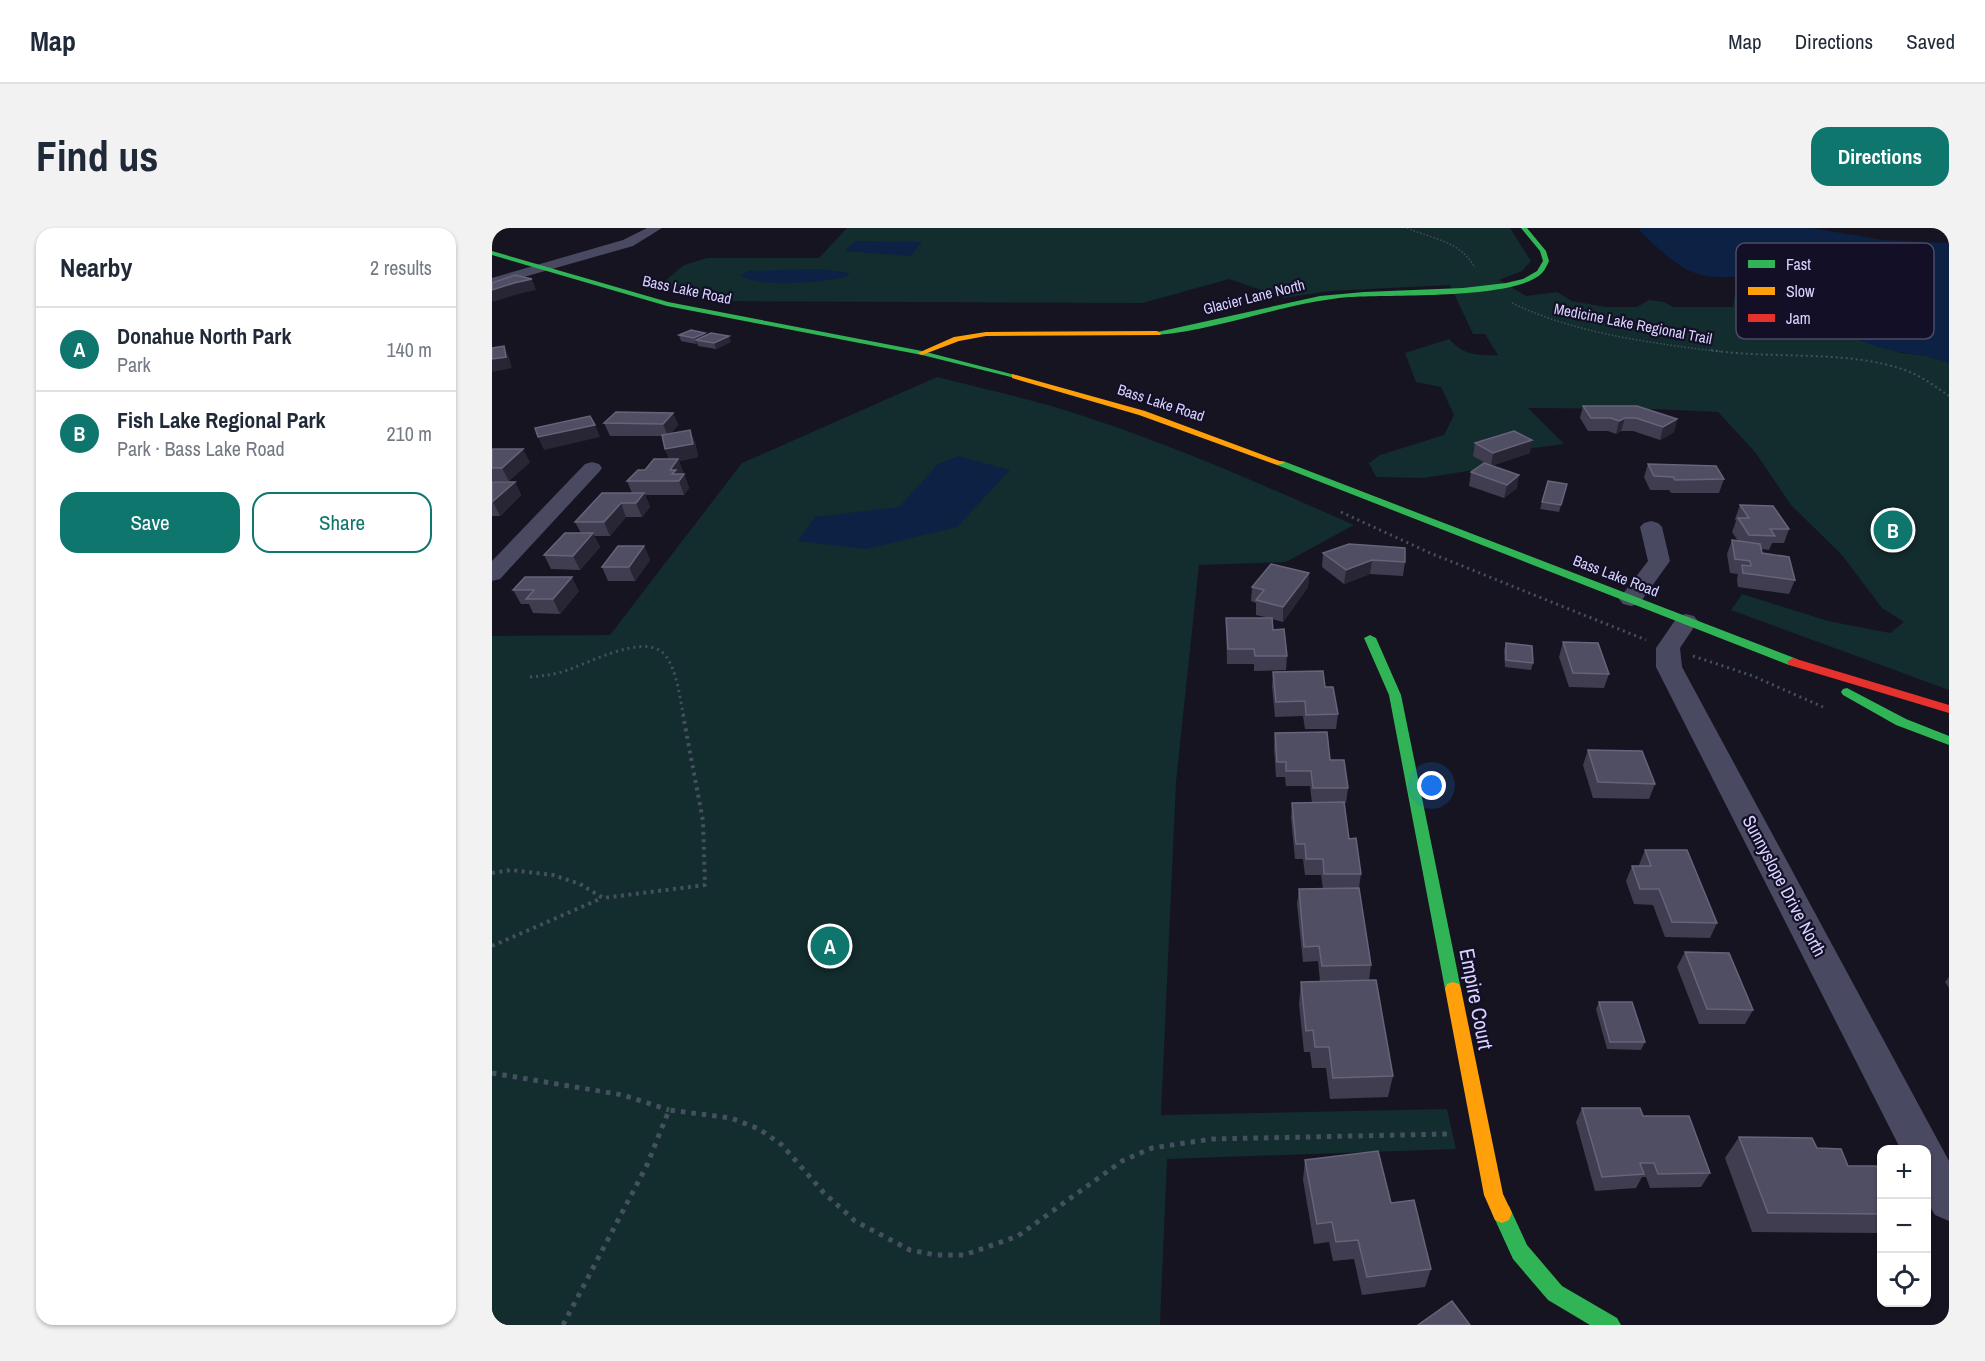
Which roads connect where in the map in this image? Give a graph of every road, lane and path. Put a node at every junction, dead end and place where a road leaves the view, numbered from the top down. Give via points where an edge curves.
1 (656, 228) edge
2 (1407, 228) edge
3 (1524, 228) edge
4 (492, 254) edge
5 (541, 269) junction
6 (1476, 270) dead end
7 (492, 282) edge
8 (1512, 303) dead end
9 (922, 353) junction
10 (1949, 396) edge
11 (592, 468) dead end
12 (1336, 510) dead end
13 (1651, 527) dead end
14 (492, 574) edge
15 (1631, 599) junction
16 (1686, 621) junction
17 (1370, 638) dead end
18 (1668, 648) junction
19 (1796, 663) junction
20 (530, 677) dead end
21 (1828, 709) dead end
22 (1949, 709) edge
23 (1949, 741) edge
24 (492, 873) edge
25 (603, 898) junction
26 (492, 946) edge
27 (492, 1073) edge
28 (669, 1110) junction
29 (1480, 1133) junction
30 (1920, 1145) edge
31 (1931, 1167) edge
32 (1949, 1201) edge
33 (563, 1325) edge
34 (1610, 1325) edge

1 - 5 street via 628,243
2 - 6 path via 1459,247 1469,255
3 - 9 main road, Glacier Lane North via 1546,262 1537,274 1512,284 1314,299 1177,331 979,334
4 - 5 main road, Bass Lake Road
5 - 7 street
5 - 9 main road, Bass Lake Road via 667,304
8 - 10 path, Medicine Lake Regional Trail via 1575,327 1678,346 1749,355 1839,358 1889,367 1932,383
9 - 15 main road, Bass Lake Road via 1079,394 1198,432
11 - 14 street
12 - 18 path via 1430,553
13 - 15 street via 1659,561
15 - 16 main road, Bass Lake Road
16 - 18 street
16 - 19 main road, Bass Lake Road
17 - 29 main road, Empire Court via 1395,695
18 - 21 path via 1753,676
18 - 30 street, Sunnyslope Drive North via 1669,667
19 - 22 main road, Bass Lake Road
19 - 23 main road, Bass Lake Road via 1901,722
20 - 25 path via 562,673 633,647 650,647 666,655 676,682 704,835 705,885
24 - 25 path via 511,870 553,875 580,884
25 - 26 path
27 - 28 path via 623,1095
28 - 29 path via 731,1118 759,1129 782,1145 855,1221 910,1250 945,1255 964,1255 1018,1236 1122,1161 1152,1148 1212,1139
28 - 33 path via 646,1165
29 - 34 main road, Empire Court via 1494,1195 1520,1252 1555,1293
31 - 32 street

